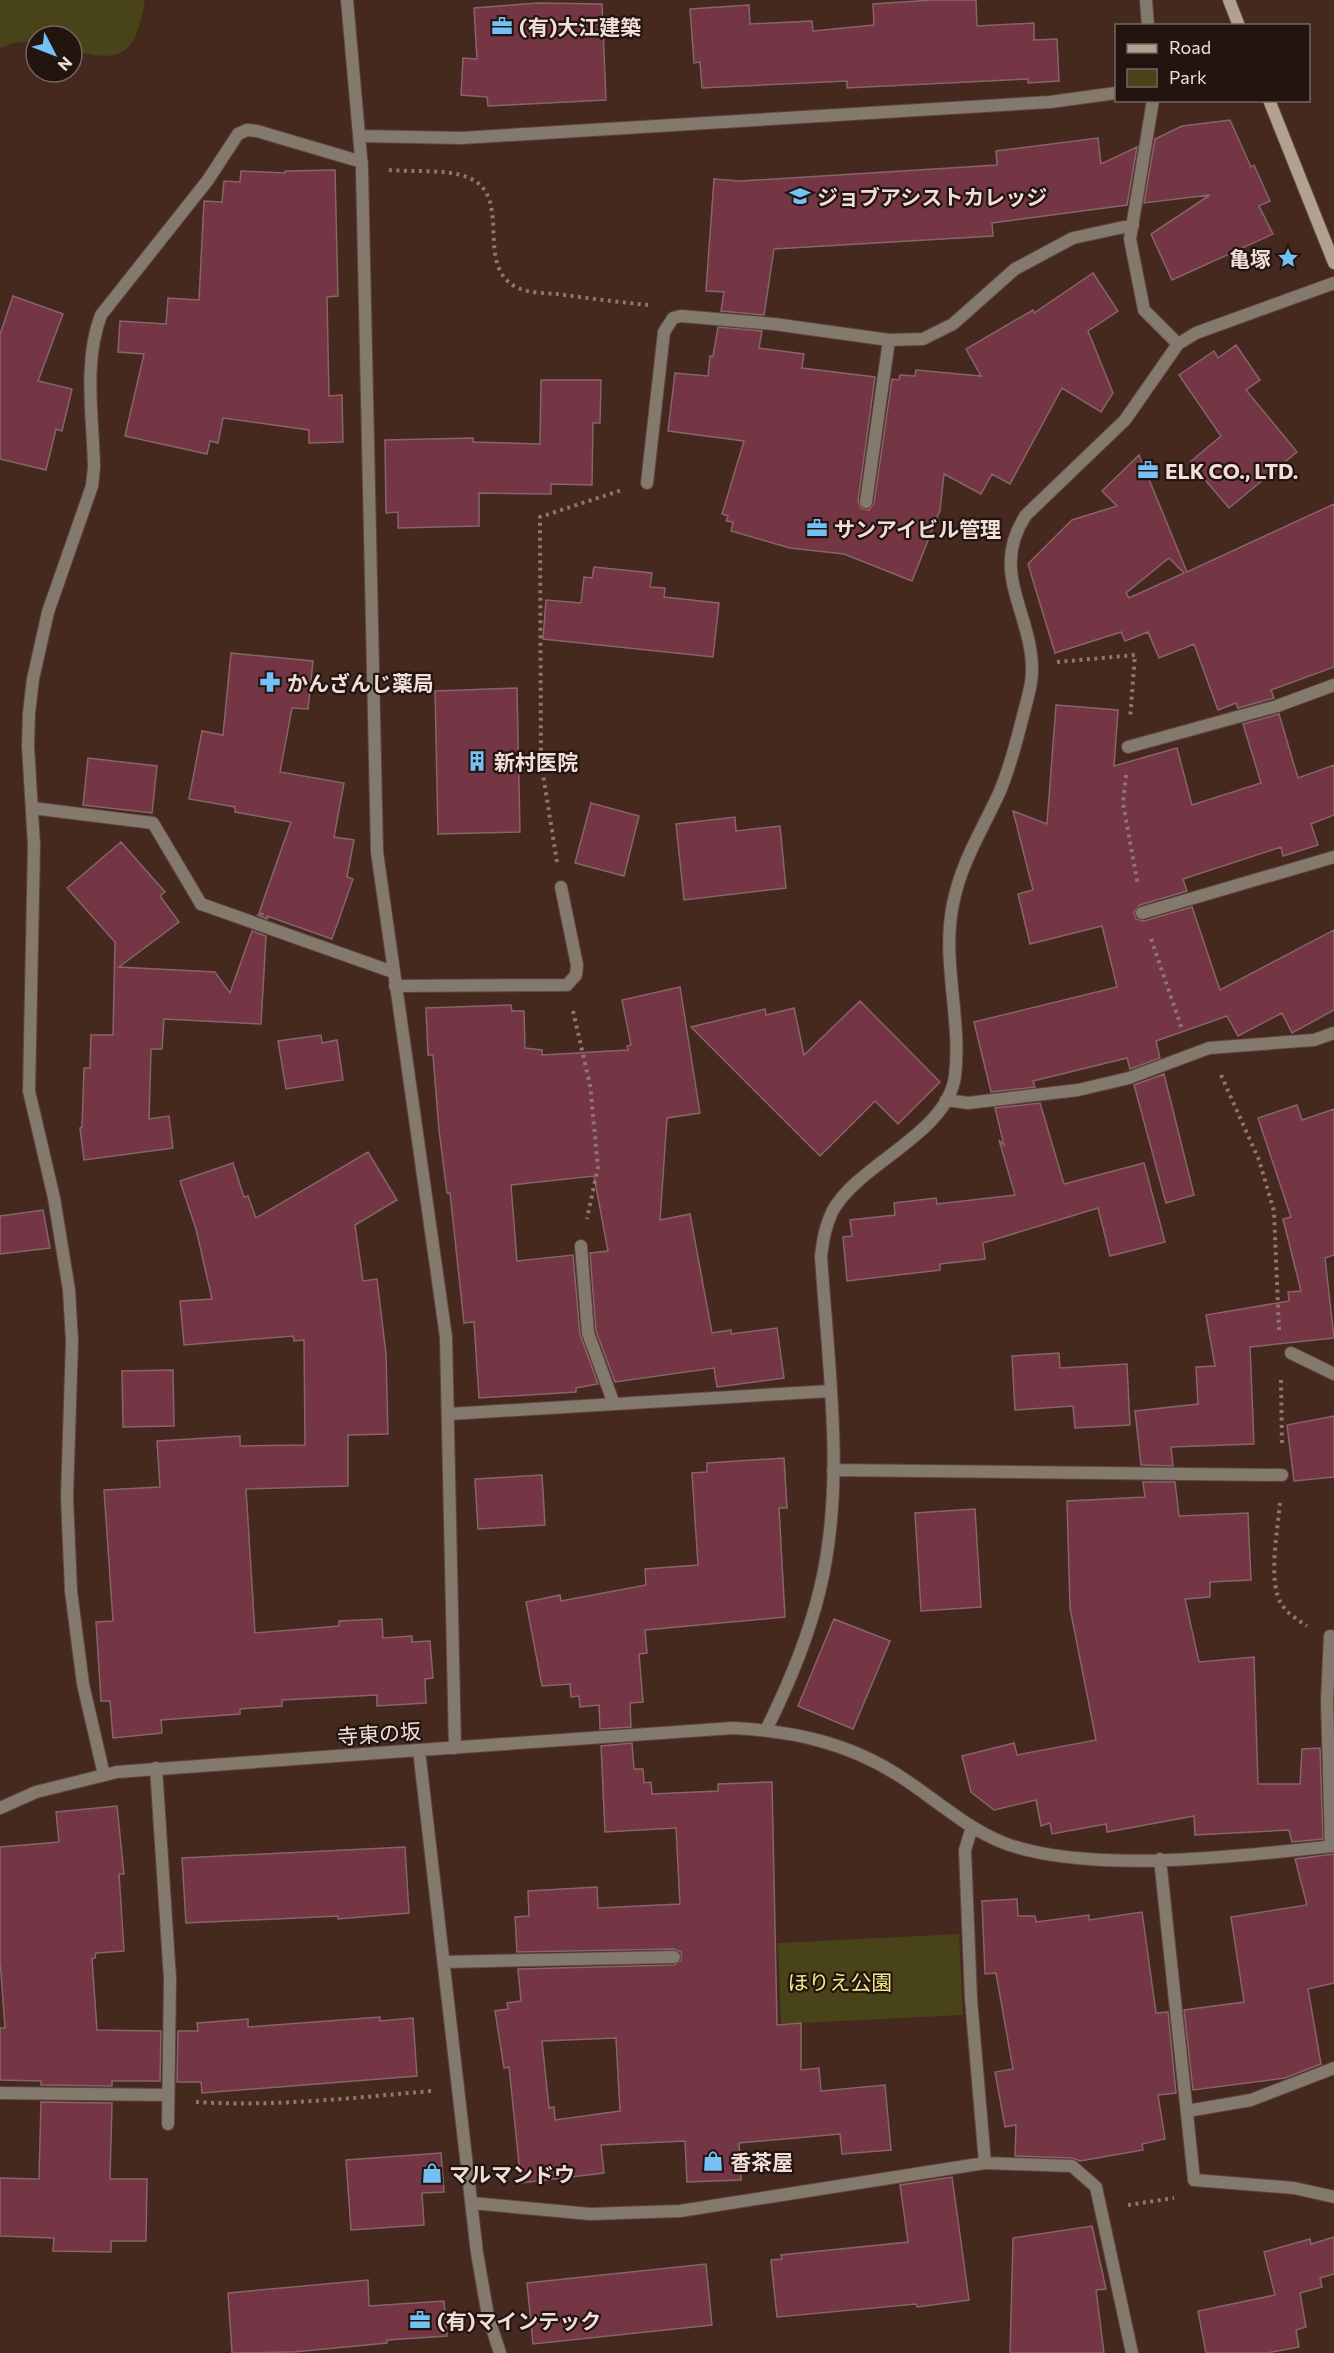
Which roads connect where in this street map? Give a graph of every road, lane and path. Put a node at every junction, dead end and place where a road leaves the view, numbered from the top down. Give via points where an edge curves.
1 (347, 0) edge
2 (1146, 0) edge
3 (1229, 0) edge
4 (1148, 24) edge
5 (1238, 24) edge
6 (1115, 93) edge
7 (1153, 102) edge
8 (1270, 102) edge
9 (360, 136) junction
10 (362, 165) junction
11 (1133, 225) junction
12 (1334, 263) edge
13 (1334, 283) edge
14 (671, 321) junction
15 (889, 340) junction
16 (1178, 344) junction
17 (647, 483) joint
18 (866, 502) dead end
19 (1031, 664) junction
20 (1334, 685) edge
21 (1128, 747) junction
22 (32, 808) junction
23 (1334, 857) edge
24 (561, 887) joint
25 (1142, 913) junction
26 (393, 972) junction
27 (567, 985) junction
28 (395, 986) junction
29 (1334, 1033) edge
30 (1209, 1048) junction
31 (1191, 1055) junction
32 (946, 1100) junction
33 (581, 1246) joint
34 (1290, 1353) joint
35 (1334, 1374) edge
36 (830, 1391) junction
37 (614, 1404) junction
38 (449, 1414) junction
39 (833, 1470) junction
40 (1282, 1475) dead end
41 (1334, 1637) edge
42 (766, 1730) junction
43 (454, 1748) junction
44 (419, 1750) junction
45 (156, 1768) junction
46 (104, 1775) junction
47 (0, 1808) edge
48 (972, 1827) junction
49 (1332, 1846) edge
50 (1160, 1859) junction
51 (674, 1957) dead end
52 (444, 1962) junction
53 (1334, 2068) edge
54 (458, 2089) junction
55 (0, 2093) edge
56 (168, 2098) junction
57 (1187, 2111) junction
58 (168, 2124) dead end
59 (985, 2163) junction
60 (1194, 2180) junction
61 (1334, 2197) edge
62 (472, 2203) junction
63 (1101, 2209) junction
64 (500, 2353) edge
65 (1132, 2353) edge

1 - 9 street
2 - 4 street
3 - 5 main road
6 - 9 street via 1050,102 461,138
7 - 11 street
8 - 12 main road
9 - 10 street
10 - 14 path via 466,176 486,192 491,204 496,260 500,271 516,287 648,305
10 - 22 street via 257,131 238,134 208,180 101,315 91,353 92,486 48,612 33,679 28,746
10 - 26 street via 376,842
11 - 15 street via 1073,238 1015,269 939,333 923,339
11 - 16 street via 1130,239 1144,310
13 - 16 street via 1196,333
14 - 15 street via 681,316 774,324
14 - 17 street via 664,332
15 - 18 street
16 - 19 street via 1125,420 1026,515 1015,531 1010,569
17 - 24 path via 540,516 541,762
19 - 21 path via 1135,655
19 - 32 street via 1015,750 968,855 952,906 949,933 956,1062 955,1078
20 - 21 street via 1277,706
21 - 25 path via 1123,803
22 - 26 street via 153,823 201,904
22 - 46 street via 29,1091 54,1198 70,1298 67,1497 71,1591 83,1684
23 - 25 street
24 - 27 street via 577,965 576,975
25 - 31 path
26 - 28 street
27 - 28 street
27 - 33 path via 590,1085 598,1167
28 - 38 street via 440,1289
29 - 30 street via 1314,1040
30 - 31 street
30 - 34 path via 1268,1185 1277,1238 1278,1321 1281,1338
31 - 32 street via 1129,1078 1078,1090 968,1103
32 - 36 street via 929,1121 849,1192 833,1210 823,1232 821,1256
33 - 37 street via 588,1333
34 - 35 street
36 - 37 street
36 - 39 street
37 - 38 street
38 - 43 street
39 - 40 street
39 - 42 street via 829,1538 820,1588 807,1637
41 - 49 street via 1330,1636 1327,1700
42 - 43 street, 寺東の坂 via 733,1728
42 - 48 street, 寺東の坂 via 820,1739 862,1755 900,1776
43 - 44 street, 寺東の坂
44 - 45 street, 寺東の坂
44 - 52 street
45 - 46 street, 寺東の坂
45 - 56 street via 170,1979
46 - 47 street, 寺東の坂 via 36,1792
48 - 50 street, 寺東の坂 via 1003,1843 1038,1853
48 - 59 street via 965,1850 971,1999
49 - 50 street, 寺東の坂 via 1266,1854
50 - 57 street
51 - 52 street
52 - 54 street
53 - 57 street via 1251,2100
54 - 56 path via 240,2104
54 - 62 street
55 - 56 street
56 - 58 street
57 - 60 street
59 - 62 street via 680,2211 590,2214
59 - 63 street via 1072,2166 1096,2187
60 - 61 street via 1294,2188
60 - 63 path via 1191,2191 1181,2197
62 - 64 street via 482,2285
63 - 65 street

